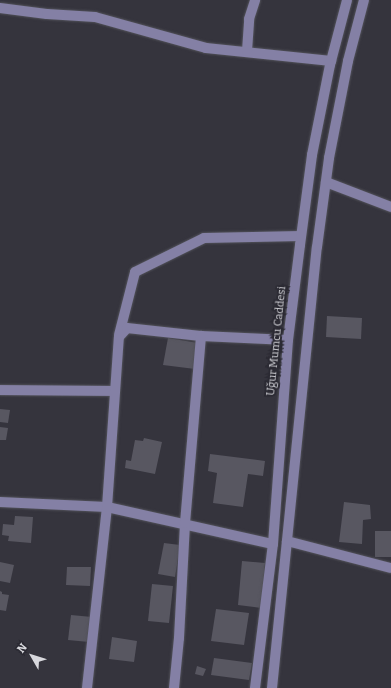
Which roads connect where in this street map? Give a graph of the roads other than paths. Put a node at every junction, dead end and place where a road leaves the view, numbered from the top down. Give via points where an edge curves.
1 (255, 0) edge
2 (347, 0) edge
3 (364, 0) edge
4 (0, 8) edge
5 (247, 51) junction
6 (331, 61) junction
7 (326, 182) junction
8 (391, 207) edge
9 (301, 236) junction
10 (201, 336) junction
11 (118, 337) junction
12 (288, 340) junction
13 (0, 390) edge
14 (114, 391) junction
15 (0, 502) edge
16 (107, 507) junction
17 (185, 523) junction
18 (287, 541) junction
19 (273, 544) junction
20 (391, 568) edge
21 (86, 688) edge
22 (174, 688) edge
23 (255, 688) edge
24 (272, 688) edge

1 - 5 street via 249,19
2 - 6 street, Uğur Mumcu Caddesi
3 - 7 street via 348,61
4 - 5 street via 95,17 206,48
5 - 6 street
6 - 9 street, Uğur Mumcu Caddesi via 312,155
7 - 8 street
7 - 18 street
9 - 11 street via 204,238 135,272
9 - 12 street, Uğur Mumcu Caddesi
10 - 11 street via 127,328
10 - 12 street
10 - 17 street
11 - 14 street
12 - 19 street, Uğur Mumcu Caddesi
13 - 14 street
14 - 16 street
15 - 16 street
16 - 17 street
16 - 21 street
17 - 19 street
17 - 22 street
18 - 20 street
18 - 24 street
19 - 23 street, Uğur Mumcu Caddesi

